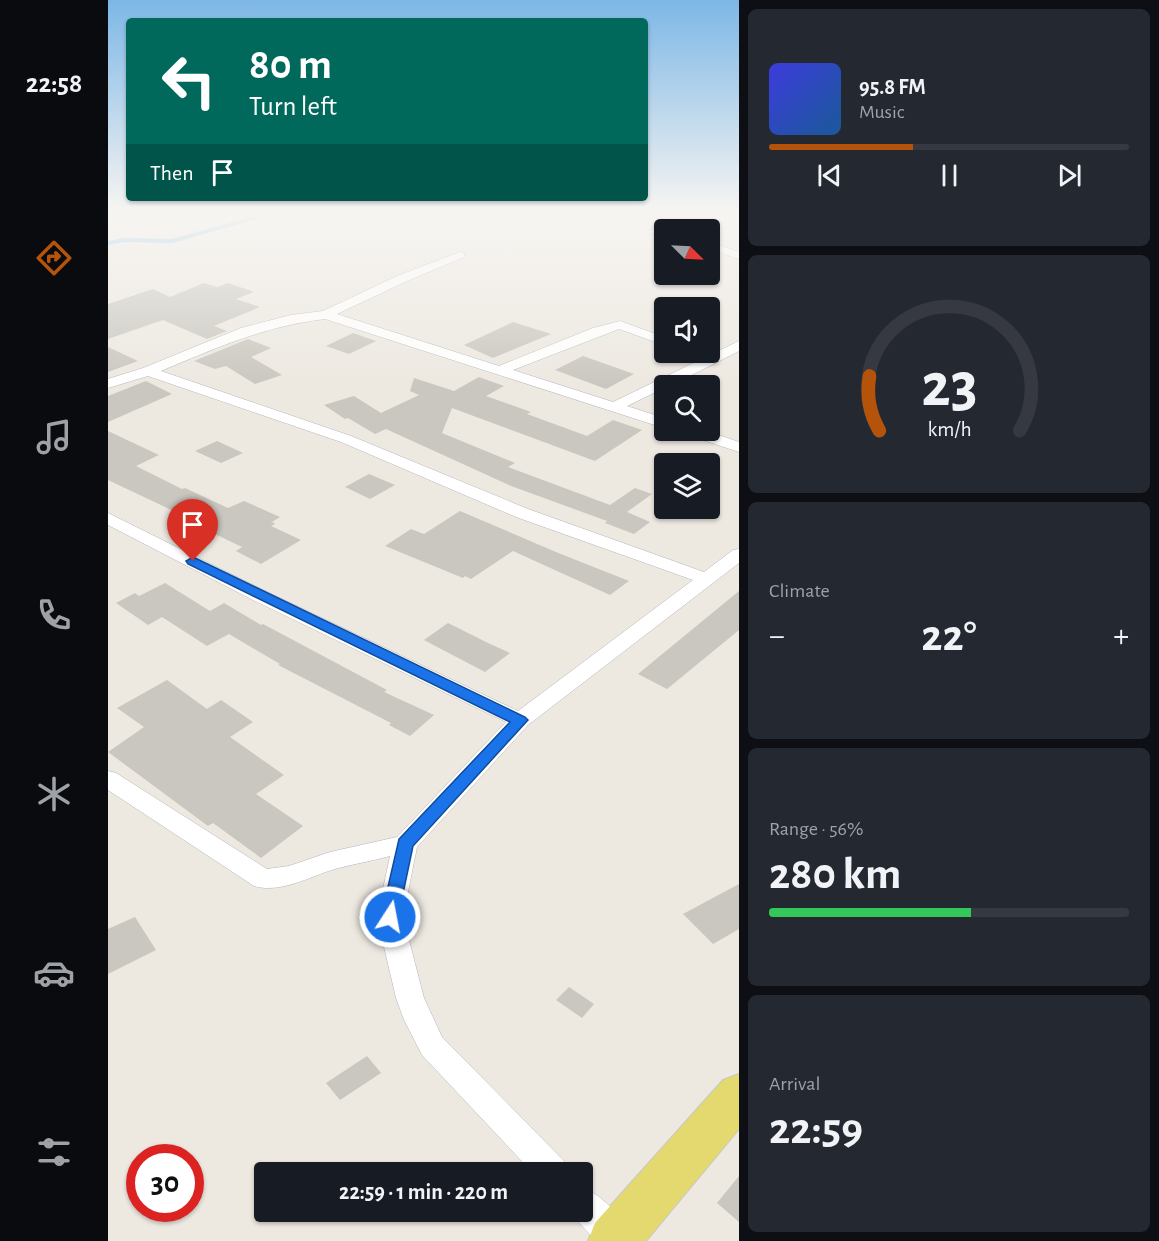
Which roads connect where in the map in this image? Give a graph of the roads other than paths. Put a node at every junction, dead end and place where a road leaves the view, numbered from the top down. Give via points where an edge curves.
1 (426, 269) edge
2 (326, 315) junction
3 (654, 337) edge
4 (739, 345) edge
5 (720, 356) edge
6 (706, 363) edge
7 (147, 371) junction
8 (497, 371) junction
9 (108, 384) edge
10 (614, 407) junction
11 (654, 420) edge
12 (720, 441) edge
13 (739, 447) edge
14 (108, 518) edge
15 (739, 554) edge
16 (707, 579) junction
17 (520, 720) junction
18 (108, 779) edge
19 (405, 844) junction
20 (739, 1095) edge
21 (543, 1162) edge
22 (593, 1215) edge
23 (614, 1239) edge

1 - 2 street
2 - 7 street via 246,331
2 - 8 street
3 - 8 street via 620,325
4 - 5 street
6 - 10 street
7 - 9 street
7 - 16 street via 346,439 522,513
8 - 10 street
10 - 11 street
12 - 13 street
14 - 17 street via 256,594
15 - 16 street
16 - 17 street
17 - 19 street
18 - 19 street via 263,879
19 - 21 street via 390,917 418,1020 432,1046
20 - 23 main road
22 - 23 street

